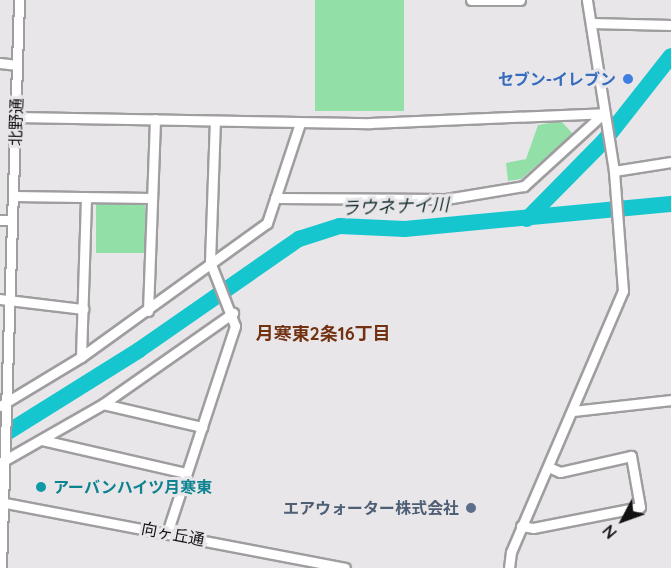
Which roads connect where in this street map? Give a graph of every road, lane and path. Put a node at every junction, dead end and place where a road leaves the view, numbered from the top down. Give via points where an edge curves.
1 (19, 0) edge
2 (471, 0) edge
3 (520, 0) edge
4 (587, 0) edge
5 (591, 23) junction
6 (671, 24) edge
7 (0, 63) edge
8 (17, 65) junction
9 (604, 112) junction
10 (16, 117) junction
11 (155, 119) junction
12 (215, 121) junction
13 (300, 123) junction
14 (671, 162) edge
15 (614, 171) junction
16 (13, 196) junction
17 (86, 197) junction
18 (151, 198) junction
19 (275, 198) junction
20 (0, 220) edge
21 (12, 220) junction
22 (211, 267) junction
23 (5, 300) edge
24 (83, 309) junction
25 (148, 311) junction
26 (233, 314) junction
27 (81, 357) junction
28 (671, 400) edge
29 (103, 404) junction
30 (4, 405) edge
31 (573, 411) junction
32 (202, 427) junction
33 (42, 440) junction
34 (5, 457) junction
35 (548, 467) junction
36 (186, 473) junction
37 (1, 502) edge
38 (521, 526) junction
39 (167, 533) junction
40 (1, 568) edge
41 (345, 568) edge
42 (509, 568) edge

1 - 8 street, 北野通
2 - 3 street
4 - 5 street
5 - 6 street
5 - 9 street
7 - 8 street
8 - 10 street, 北野通
9 - 13 street via 418,122
9 - 15 street
9 - 19 street via 524,186 446,198
10 - 11 street
10 - 16 street, 北野通
11 - 12 street
11 - 18 street
12 - 13 street
12 - 22 street
13 - 19 street
14 - 15 street
15 - 31 street via 622,301
16 - 17 street
16 - 21 street, 北野通
17 - 18 street
17 - 24 street
18 - 25 street
19 - 22 street via 267,223
20 - 21 street
21 - 23 street, 北野通
22 - 25 street
22 - 26 street
23 - 24 street
23 - 30 street, 北野通
24 - 27 street
25 - 27 street
26 - 29 street
26 - 32 street via 235,326
27 - 30 street
28 - 31 street
29 - 32 street
29 - 33 street
30 - 34 street, 北野通
31 - 35 street
32 - 36 street
33 - 34 street
33 - 36 street
34 - 37 street, 北野通
35 - 38 street
35 - 38 street via 560,472 631,456 640,507 532,528
36 - 39 street
37 - 39 street, 向ヶ丘通
37 - 40 street, 北野通
38 - 42 street
39 - 41 street, 向ヶ丘通

